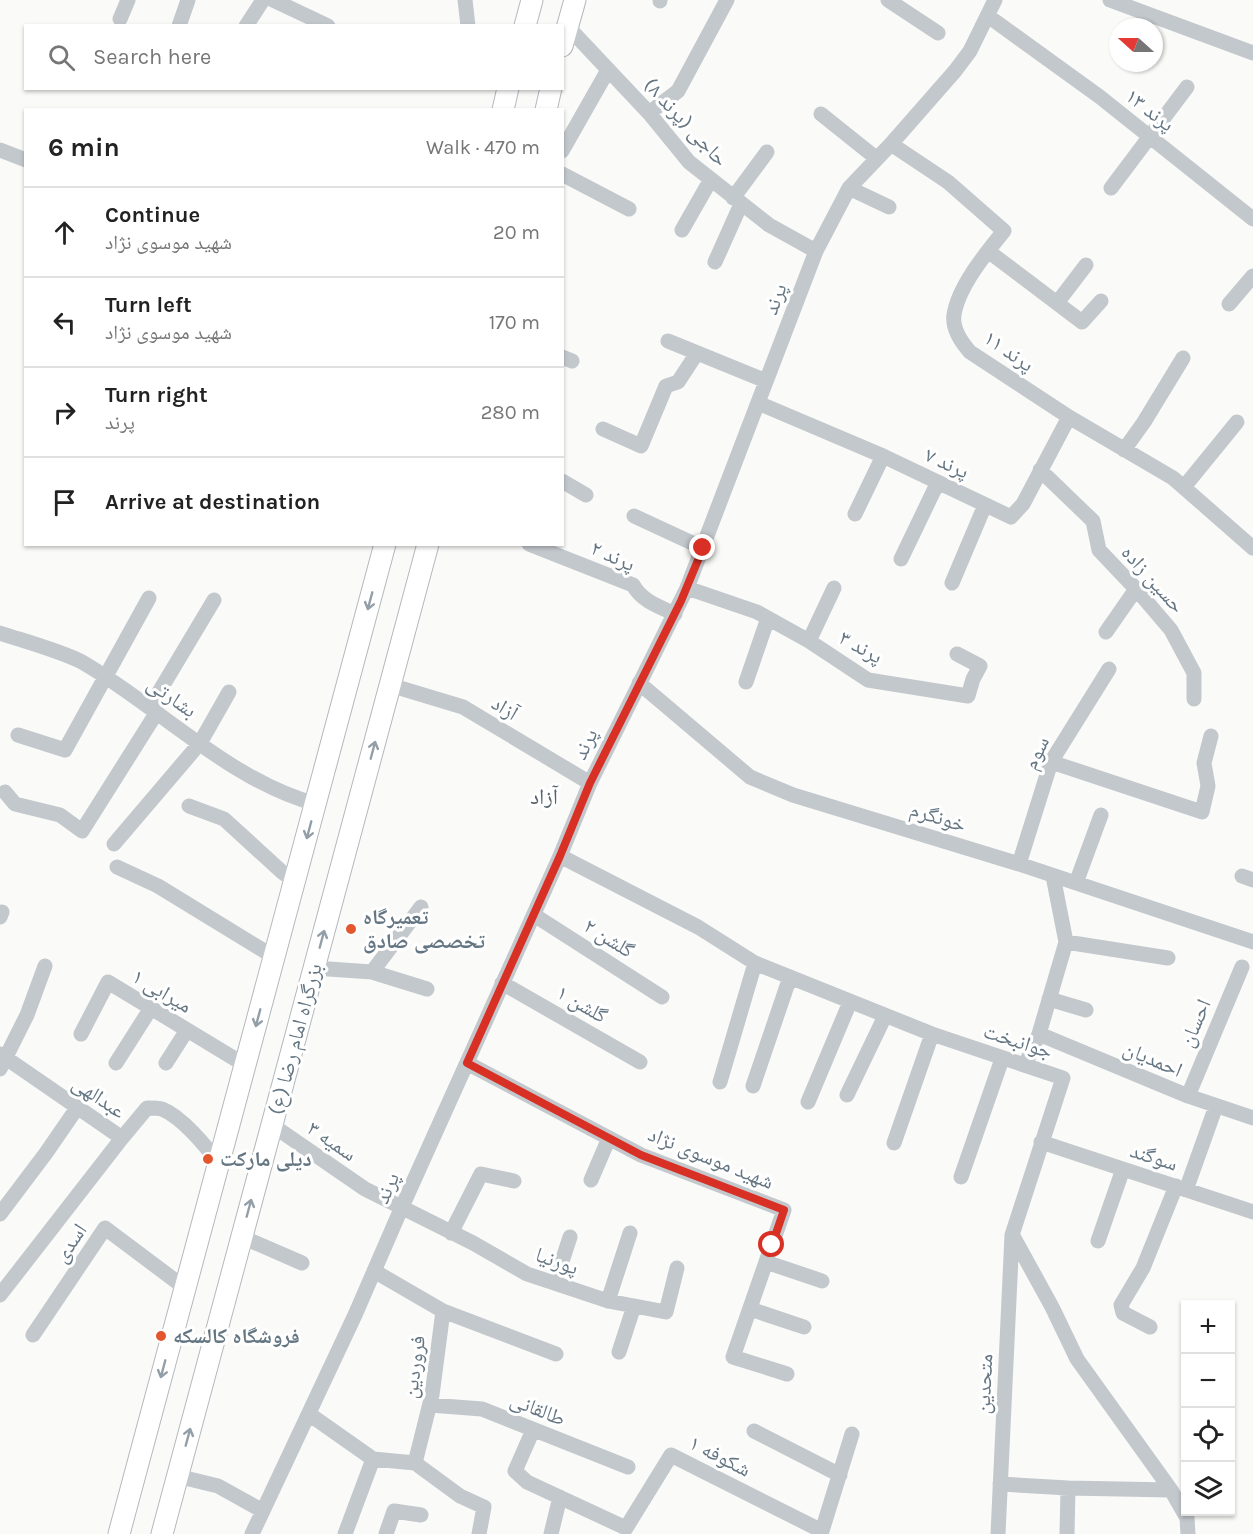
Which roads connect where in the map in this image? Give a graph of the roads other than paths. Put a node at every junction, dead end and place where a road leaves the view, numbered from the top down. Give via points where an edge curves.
1 (128, 0) edge
2 (188, 0) edge
3 (263, 0) edge
4 (273, 0) edge
5 (465, 0) edge
6 (532, 0) edge
7 (575, 0) edge
8 (727, 0) edge
9 (888, 0) edge
10 (996, 0) edge
11 (1110, 0) edge
12 (1134, 4) edge
13 (988, 16) junction
14 (120, 19) dead end
15 (179, 24) edge
16 (247, 24) edge
17 (324, 24) edge
18 (468, 24) edge
19 (526, 24) edge
20 (938, 33) dead end
21 (565, 37) edge
22 (1253, 54) edge
23 (608, 70) junction
24 (1188, 87) dead end
25 (507, 90) edge
26 (551, 90) edge
27 (503, 108) edge
28 (546, 108) edge
29 (649, 113) junction
30 (820, 114) dead end
31 (1150, 136) junction
32 (891, 144) junction
33 (564, 147) edge
34 (0, 150) edge
35 (767, 152) dead end
36 (876, 158) junction
37 (24, 159) edge
38 (564, 175) edge
39 (710, 181) junction
40 (849, 188) junction
41 (1111, 188) dead end
42 (737, 201) junction
43 (890, 207) dead end
44 (629, 209) dead end
45 (1253, 219) edge
46 (682, 230) dead end
47 (816, 250) junction
48 (988, 251) junction
49 (715, 262) dead end
50 (1086, 265) dead end
51 (1253, 276) edge
52 (1101, 301) dead end
53 (1057, 303) junction
54 (1228, 304) dead end
55 (668, 341) dead end
56 (697, 353) junction
57 (1183, 358) dead end
58 (766, 381) junction
59 (758, 403) junction
60 (1069, 417) junction
61 (1238, 422) dead end
62 (603, 429) dead end
63 (1124, 450) junction
64 (883, 456) junction
65 (1040, 470) junction
66 (938, 482) junction
67 (564, 483) edge
68 (1184, 488) junction
69 (586, 495) dead end
70 (985, 505) junction
71 (855, 514) dead end
72 (634, 516) dead end
73 (384, 546) edge
74 (427, 546) edge
75 (534, 546) edge
76 (1253, 547) edge
77 (703, 548) junction
78 (902, 559) dead end
79 (952, 583) dead end
80 (687, 588) junction
81 (834, 588) dead end
82 (1136, 589) junction
83 (149, 598) dead end
84 (214, 600) dead end
85 (675, 614) junction
86 (768, 618) junction
87 (1107, 632) dead end
88 (0, 633) edge
89 (809, 641) junction
90 (957, 654) dead end
91 (1109, 669) dead end
92 (105, 676) junction
93 (746, 681) dead end
94 (639, 683) junction
95 (390, 685) junction
96 (229, 692) dead end
97 (1194, 699) dead end
98 (153, 709) junction
99 (18, 735) dead end
100 (1211, 736) dead end
101 (200, 743) junction
102 (1051, 762) junction
103 (590, 783) junction
104 (5, 792) dead end
105 (316, 804) junction
106 (189, 806) dead end
107 (1101, 815) dead end
108 (114, 844) dead end
109 (560, 856) junction
110 (1019, 864) junction
111 (117, 867) dead end
112 (1053, 876) junction
113 (295, 881) junction
114 (1076, 883) junction
115 (421, 908) dead end
116 (534, 915) junction
117 (1066, 942) junction
118 (1253, 942) edge
119 (274, 957) junction
120 (1168, 958) dead end
121 (755, 963) junction
122 (45, 966) dead end
123 (1242, 967) dead end
124 (314, 968) junction
125 (372, 972) junction
126 (790, 977) junction
127 (502, 983) junction
128 (427, 989) dead end
129 (662, 997) dead end
130 (1049, 999) junction
131 (850, 1002) junction
132 (151, 1008) junction
133 (1086, 1010) dead end
134 (885, 1016) junction
135 (187, 1030) junction
136 (81, 1034) dead end
137 (932, 1034) junction
138 (1039, 1034) junction
139 (1002, 1059) junction
140 (2, 1061) edge
141 (640, 1062) dead end
142 (116, 1063) dead end
143 (166, 1063) dead end
144 (467, 1063) junction
145 (245, 1065) junction
146 (1025, 1065) junction
147 (720, 1082) dead end
148 (753, 1086) dead end
149 (847, 1095) dead end
150 (1188, 1096) junction
151 (808, 1102) dead end
152 (1216, 1106) junction
153 (77, 1108) junction
154 (1253, 1118) edge
155 (272, 1125) junction
156 (226, 1135) junction
157 (122, 1138) junction
158 (197, 1138) junction
159 (609, 1138) junction
160 (1041, 1142) junction
161 (894, 1143) dead end
162 (219, 1164) junction
163 (1123, 1169) junction
164 (961, 1177) dead end
165 (591, 1179) dead end
166 (514, 1181) dead end
167 (1181, 1188) junction
168 (400, 1209) junction
169 (1253, 1212) edge
170 (0, 1214) edge
171 (451, 1233) junction
172 (630, 1233) dead end
173 (1012, 1236) junction
174 (242, 1237) junction
175 (570, 1237) dead end
176 (1098, 1241) dead end
177 (766, 1262) junction
178 (302, 1263) dead end
179 (677, 1268) dead end
180 (374, 1271) junction
181 (822, 1281) dead end
182 (555, 1283) junction
183 (185, 1288) junction
184 (0, 1295) edge
185 (608, 1301) junction
186 (634, 1306) junction
187 (750, 1309) junction
188 (443, 1311) junction
189 (804, 1327) dead end
190 (1150, 1327) dead end
191 (33, 1335) dead end
192 (619, 1352) dead end
193 (556, 1354) dead end
194 (787, 1374) dead end
195 (430, 1405) junction
196 (309, 1414) junction
197 (533, 1430) junction
198 (754, 1431) dead end
199 (852, 1434) dead end
200 (373, 1459) junction
201 (416, 1463) junction
202 (628, 1467) dead end
203 (840, 1474) junction
204 (177, 1476) junction
205 (1000, 1484) junction
206 (1068, 1488) junction
207 (1171, 1490) junction
208 (560, 1497) junction
209 (263, 1511) junction
210 (421, 1515) dead end
211 (119, 1534) edge
212 (162, 1534) edge
213 (252, 1534) edge
214 (345, 1534) edge
215 (386, 1534) edge
216 (479, 1534) edge
217 (551, 1534) edge
218 (998, 1534) edge
219 (1067, 1534) edge
220 (1188, 1534) edge

1 - 14 street
2 - 15 street
3 - 16 street
4 - 17 street
5 - 18 street
6 - 19 highway
7 - 21 highway
8 - 29 street via 678,91
9 - 20 street
10 - 13 street, پرند
11 - 12 street
12 - 22 street
13 - 31 street, پرند ۱۳
13 - 32 street, پرند via 955,71
21 - 23 street, حاجی (پرند ۸)
23 - 29 street, حاجی (پرند ۸)
23 - 33 street
24 - 31 street
25 - 27 highway
26 - 28 highway
29 - 39 street, حاجی (پرند ۸)
30 - 36 street
31 - 41 street
31 - 45 street, پرند ۱۳
32 - 36 street, پرند
32 - 48 street, پرند ۱۱ via 948,182 1004,231
34 - 37 street
35 - 42 street
36 - 40 street, پرند
38 - 44 street
39 - 42 street, حاجی (پرند ۸)
39 - 46 street
40 - 43 street
40 - 47 street, پرند
42 - 47 street, حاجی (پرند ۸) via 769,225
42 - 49 street
47 - 58 street, پرند
48 - 53 street
48 - 60 street, پرند ۱۱ via 962,291 953,317 959,340 970,352
50 - 53 street
51 - 54 street
52 - 53 street via 1082,322
55 - 56 street
56 - 58 street
56 - 62 street via 678,382 666,386 641,446
57 - 63 street
58 - 59 street, پرند
59 - 64 street, پرند ۷
59 - 77 street, پرند
60 - 63 street, پرند ۱۱
60 - 65 street, پرند ۷
61 - 68 street
63 - 68 street, پرند ۱۱
64 - 66 street, پرند ۷
64 - 71 street
65 - 70 street, پرند ۷ via 1023,504 1011,517
65 - 82 street, حسین زاده via 1093,521 1099,550
66 - 70 street, پرند ۷
66 - 78 street
67 - 69 street
68 - 76 street, پرند ۱۱
70 - 79 street
72 - 77 street
73 -> 105 highway, بزرگراه امام رضا (ع)
74 - 95 highway, بزرگراه امام رضا (ع)
75 - 85 street, پرند ۲ via 633,585 645,600
77 - 80 street, پرند
80 - 85 street, پرند
80 - 86 street, پرند ۳
81 - 89 street
82 - 87 street
82 - 97 street, حسین زاده via 1171,630 1194,674
83 - 92 street
84 - 98 street
85 - 94 street, پرند
86 - 89 street, پرند ۳
86 - 93 street
88 - 92 street, بشارتی via 79,660
89 - 90 street, پرند ۳ via 868,680 969,696 980,666
91 - 102 street, سوم
92 - 98 street, بشارتی
92 - 99 street via 65,750
94 - 103 street, پرند
94 - 110 street, خونگرم via 757,781
95 - 103 street, آزاد via 463,707
124 -> 95 highway, بزرگراه امام رضا (ع)
96 - 101 street
98 - 101 street, بشارتی
98 - 104 street via 82,831 60,815 15,804
100 - 102 street via 1204,763 1208,786 1202,812
101 - 105 street, بشارتی via 231,766 295,799
101 - 108 street
102 - 110 street, سوم
103 - 109 street, پرند
105 -> 113 highway, بزرگراه امام رضا (ع)
106 - 113 street via 224,819
107 - 114 street
109 - 116 street, پرند
109 - 121 street, جوانبخت via 698,927
110 - 112 street, خونگرم
111 - 119 street via 158,886
112 - 114 street, خونگرم
112 - 117 street
113 - 119 highway, بزرگراه امام رضا (ع)
114 - 118 street, خونگرم
115 - 125 street
116 - 127 street, پرند
116 - 129 street, گلشن ۲
117 - 120 street
117 - 130 street
119 -> 145 highway, بزرگراه امام رضا (ع)
121 - 126 street, جوانبخت
121 - 147 street
122 - 140 street via 27,1015
123 - 150 street, احسان
124 - 125 street
124 - 155 highway, بزرگراه امام رضا (ع)
125 - 128 street
126 - 131 street, جوانبخت
126 - 148 street
127 - 141 street, گلشن ۱
127 - 144 street, پرند
130 - 133 street
130 - 138 street
131 - 134 street, جوانبخت
131 - 151 street
132 - 135 street, میرابی ۱
132 - 136 street, میرابی ۱ via 108,982
132 - 142 street
134 - 137 street, جوانبخت
134 - 149 street
135 - 143 street
135 - 145 street, میرابی ۱
137 - 139 street, جوانبخت
137 - 161 street
138 - 146 street
138 - 150 street, احمدیان
139 - 146 street, جوانبخت
139 - 164 street
140 - 153 street, عبدالهی
144 - 159 street, شهید موسوی نژاد
144 - 168 street, پرند
145 - 156 highway, بزرگراه امام رضا (ع)
146 - 160 street, جوانبخت via 1063,1078
150 - 152 street, احمدیان
152 - 154 street, احمدیان
152 - 167 street
153 - 157 street, عبدالهی
153 - 170 street
155 - 168 street, سمیه ۳ via 365,1190
174 -> 155 highway, بزرگراه امام رضا (ع)
156 - 158 street
156 - 162 highway, بزرگراه امام رضا (ع)
157 - 158 street, عبدالهی via 147,1108 161,1108
157 - 184 street
158 - 162 street, عبدالهی
159 - 165 street
159 - 177 street, شهید موسوی نژاد via 641,1155 784,1210
160 - 163 street, سوگند
160 - 173 street, جوانبخت
162 - 183 highway, بزرگراه امام رضا (ع)
163 - 167 street, سوگند
163 - 176 street
166 - 171 street via 481,1174
167 - 169 street, سوگند
167 - 190 street via 1121,1305 1123,1313
168 - 171 street, پورنیا
168 - 180 street, پرند
171 - 182 street, پورنیا via 527,1274
172 - 185 street
173 - 205 street, متحدین
173 - 207 street via 1077,1359
174 - 178 street
204 -> 174 highway, بزرگراه امام رضا (ع)
175 - 182 street
177 - 181 street
177 - 187 street, شهید موسوی نژاد
179 - 186 street, پورنیا via 666,1312
180 - 188 street, فروردین
180 - 196 street, پرند
182 - 185 street, پورنیا
183 - 191 street, اسدی via 105,1228
183 -> 211 highway, بزرگراه امام رضا (ع)
185 - 186 street, پورنیا
186 - 192 street
187 - 189 street
187 - 194 street, شهید موسوی نژاد via 733,1357
188 - 193 street
188 - 195 street, فروردین
195 - 197 street, طالقانی via 482,1409
195 - 201 street, فروردین
196 - 200 street
196 - 209 street, پرند
197 - 202 street, طالقانی
197 - 208 street, شکوفه ۱ via 515,1471 527,1482
198 - 203 street
199 - 203 street, شکوفه ۱
200 - 201 street
200 - 214 street
201 - 216 street via 460,1496 484,1507
203 - 208 street, شکوفه ۱ via 822,1531 671,1455 626,1528
204 - 209 street via 218,1486
204 - 212 highway, بزرگراه امام رضا (ع)
205 - 206 street
205 - 218 street, متحدین
206 - 207 street
206 - 219 street
207 - 220 street via 1186,1518
208 - 217 street
209 - 213 street, پرند
210 - 215 street via 394,1511

